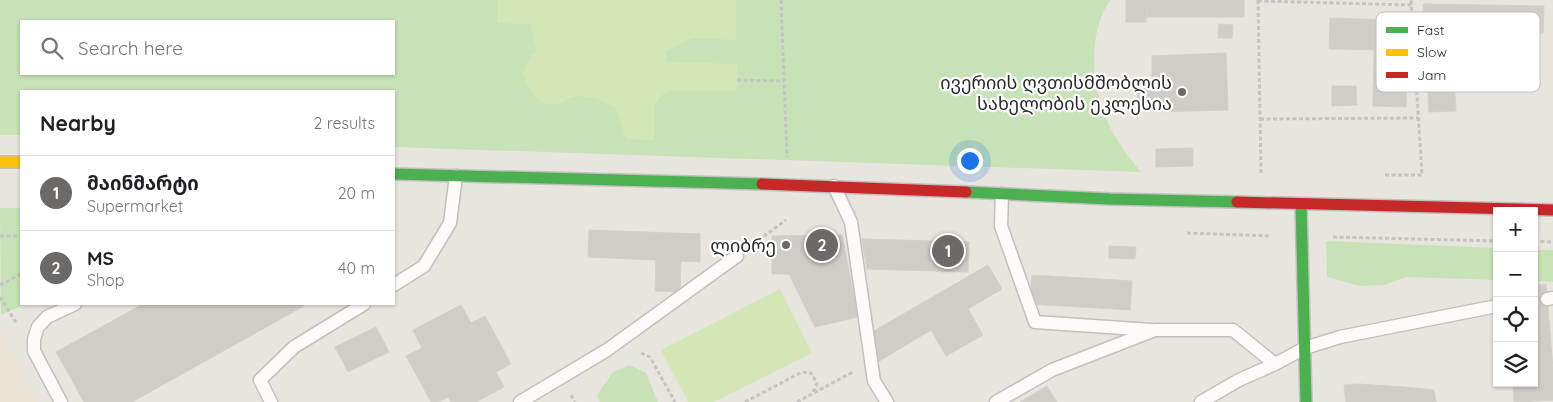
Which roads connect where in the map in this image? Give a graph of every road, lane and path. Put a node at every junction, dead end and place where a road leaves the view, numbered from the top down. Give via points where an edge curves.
1 (781, 0) edge
2 (1258, 0) edge
3 (1411, 0) edge
4 (1411, 5) junction
5 (1411, 12) edge
6 (737, 80) dead end
7 (784, 81) junction
8 (1416, 92) edge
9 (1418, 118) junction
10 (1260, 119) junction
11 (787, 160) dead end
12 (0, 162) edge
13 (20, 162) edge
14 (1252, 173) dead end
15 (1261, 173) junction
16 (1270, 173) dead end
17 (395, 174) edge
18 (1384, 175) dead end
19 (456, 176) junction
20 (834, 186) junction
21 (1002, 194) junction
22 (1301, 204) junction
23 (1553, 210) edge
24 (786, 220) dead end
25 (1187, 233) dead end
26 (0, 236) edge
27 (20, 236) edge
28 (1271, 236) dead end
29 (1333, 237) dead end
30 (1493, 241) edge
31 (1538, 241) edge
32 (1553, 242) edge
33 (737, 256) joint
34 (20, 275) edge
35 (395, 284) edge
36 (0, 285) edge
37 (73, 305) edge
38 (362, 305) edge
39 (1493, 307) edge
40 (1155, 330) junction
41 (1305, 348) junction
42 (633, 357) dead end
43 (1275, 364) junction
44 (855, 380) dead end
45 (575, 387) dead end
46 (813, 393) junction
47 (61, 402) edge
48 (271, 402) edge
49 (520, 402) edge
50 (575, 402) edge
51 (675, 402) edge
52 (744, 402) edge
53 (797, 402) edge
54 (887, 402) edge
55 (996, 402) edge
56 (1201, 402) edge
57 (1306, 402) edge

1 - 7 path
2 - 4 path
2 - 10 path
3 - 4 path
4 - 5 path
6 - 7 path
7 - 11 path
8 - 9 path
9 - 10 path
9 - 18 path via 1422,175
10 - 15 path
12 - 13 main road
14 - 15 path
15 - 16 path
17 - 19 main road
19 - 20 main road
19 - 35 lane via 450,223 424,266
20 - 21 main road
20 - 54 lane via 851,222 874,381
21 - 22 main road
21 - 40 lane via 1001,226 1035,322
22 - 23 main road
22 - 41 main road
24 - 33 path
25 - 28 path
26 - 27 path
29 - 30 path
31 - 32 path
33 - 49 lane via 607,350
34 - 36 path
37 - 47 lane via 47,318 38,327 34,339 34,351
38 - 48 lane via 294,347 260,380
39 - 41 lane via 1340,337
40 - 43 lane via 1234,330
40 - 55 lane via 1052,370
41 - 43 lane
41 - 57 main road
42 - 51 path via 642,353 650,356
43 - 56 lane
44 - 46 path via 851,373
45 - 50 path via 570,394
46 - 52 path via 817,383 811,373 802,372
46 - 53 path

